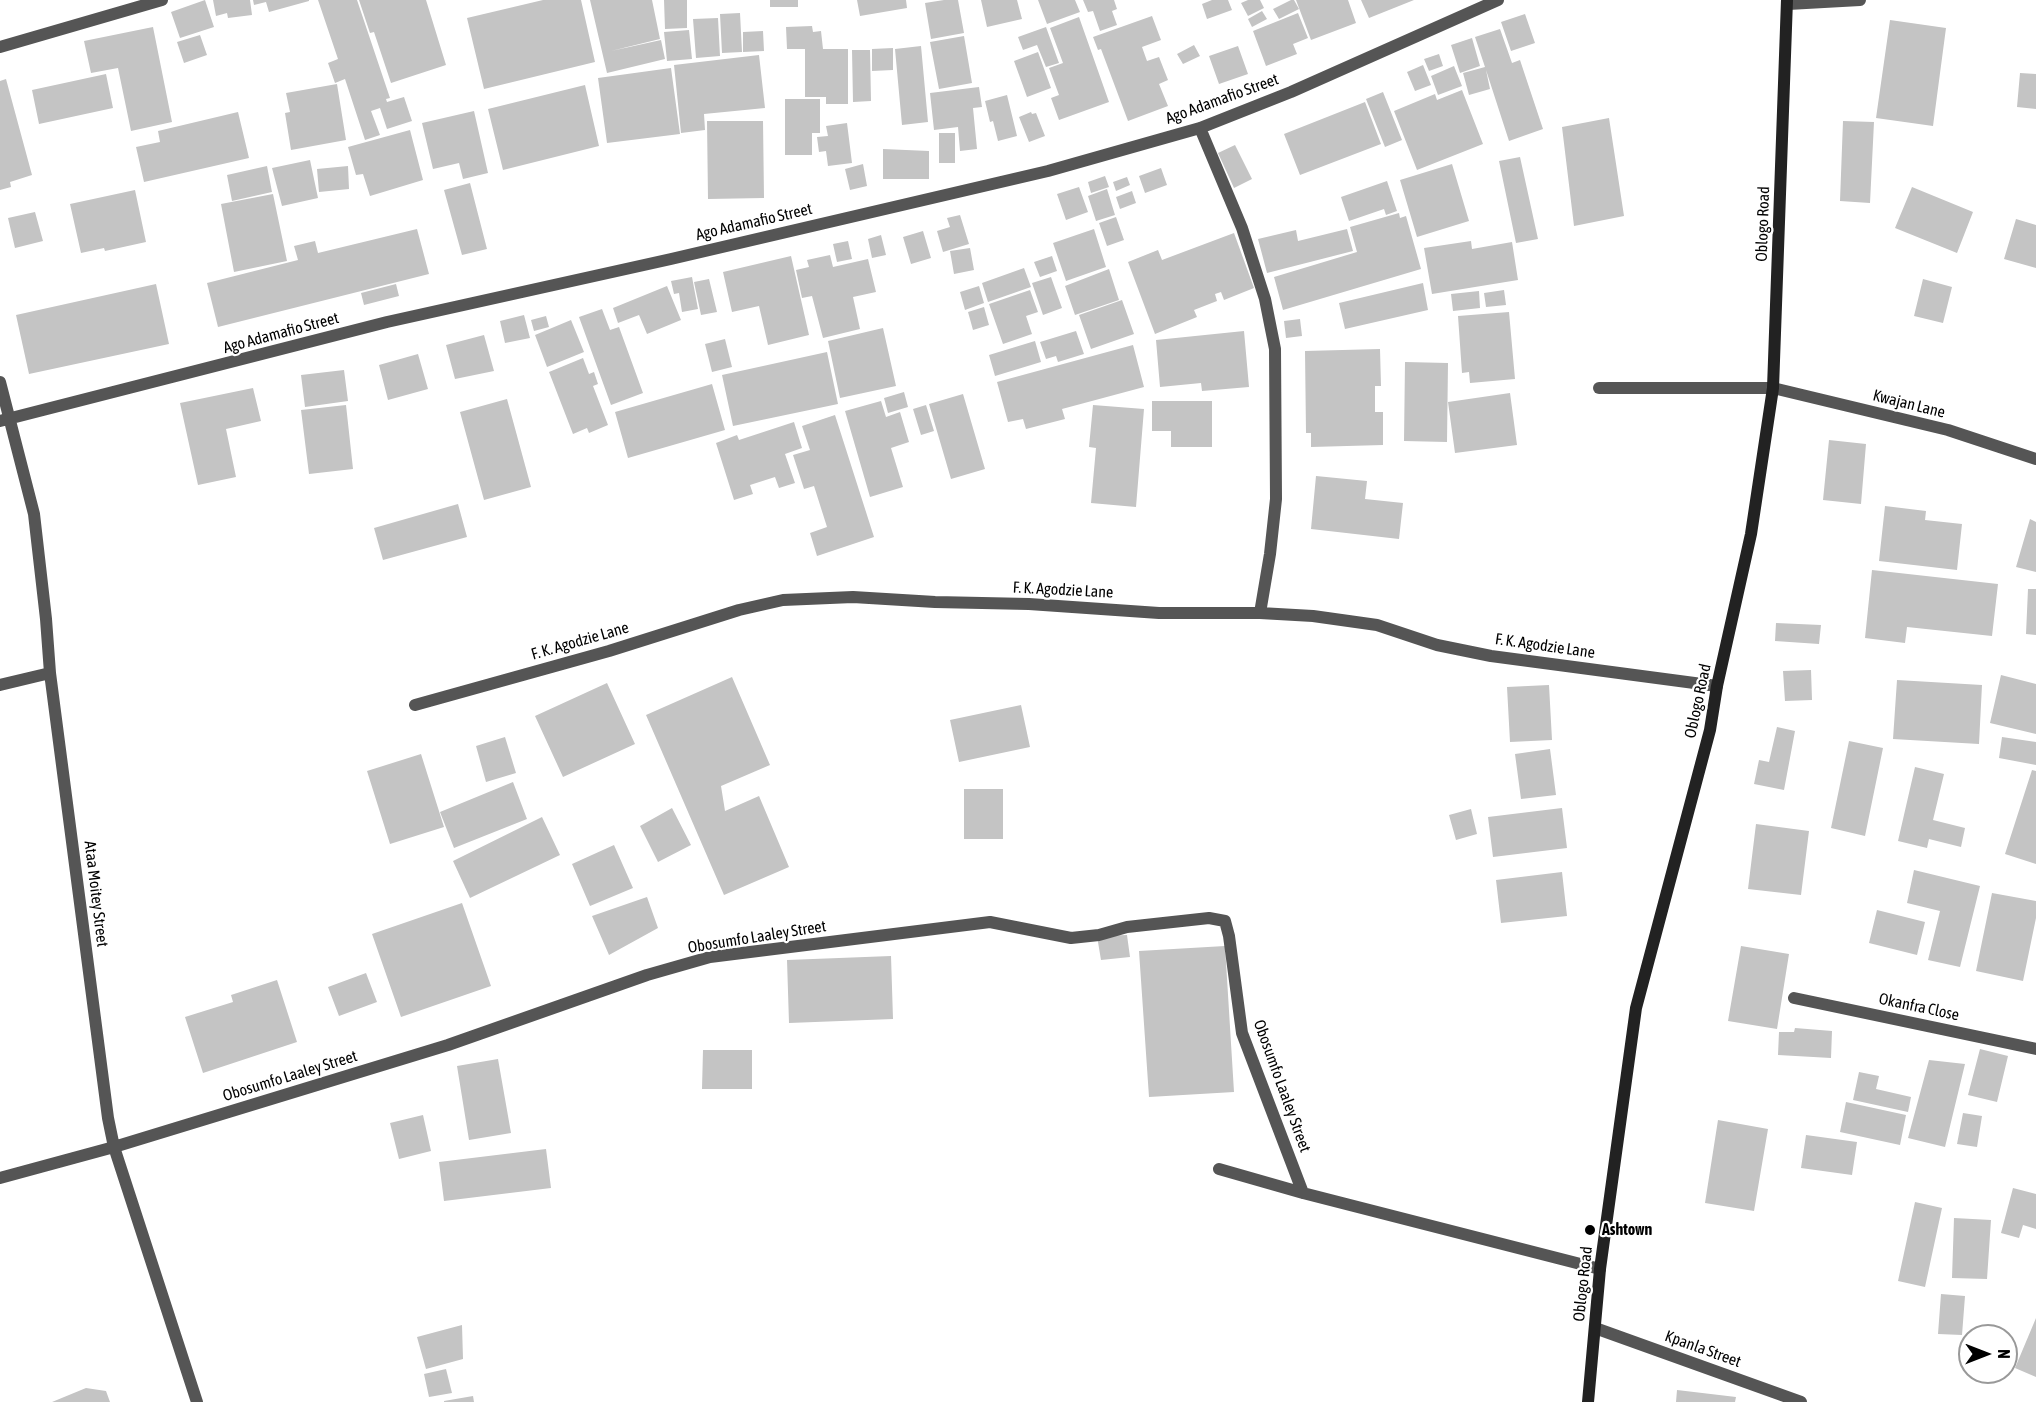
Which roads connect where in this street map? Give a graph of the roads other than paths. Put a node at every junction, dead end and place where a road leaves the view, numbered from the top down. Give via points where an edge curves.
1 (162, 0) edge
2 (1498, 0) edge
3 (1860, 0) edge
4 (1787, 2) edge
5 (0, 46) edge
6 (1200, 128) junction
7 (0, 382) edge
8 (1599, 388) dead end
9 (1773, 388) junction
10 (5, 420) edge
11 (2036, 459) edge
12 (1260, 613) junction
13 (50, 674) junction
14 (0, 685) edge
15 (1717, 686) junction
16 (415, 705) dead end
17 (1794, 998) dead end
18 (2036, 1049) edge
19 (114, 1147) junction
20 (1219, 1169) dead end
21 (0, 1178) edge
22 (1303, 1193) junction
23 (1600, 1269) junction
24 (1595, 1328) junction
25 (197, 1402) edge
26 (1588, 1402) edge
27 (1801, 1402) edge

1 - 5 street
2 - 6 street, Ago Adamafio Street
3 - 4 street
4 - 9 main road, Oblogo Road
6 - 10 street, Ago Adamafio Street via 1048,171 387,322
6 - 12 street via 1266,299 1275,349 1276,498
7 - 10 street, Ataa Moitey Street
8 - 9 street, Kwajan Lane
9 - 11 street, Kwajan Lane via 1948,430
9 - 15 main road, Oblogo Road via 1751,534
10 - 13 street, Ataa Moitey Street via 34,514
12 - 15 street, F. K. Agodzie Lane via 1377,625 1437,645 1491,656
12 - 16 street, F. K. Agodzie Lane via 1160,613 853,597 783,600
13 - 14 street
13 - 19 street, Ataa Moitey Street
15 - 23 main road, Oblogo Road via 1710,730 1636,1008
17 - 18 street, Okanfra Close
19 - 21 street, Obosumfo Laaley Street
19 - 22 street, Obosumfo Laaley Street via 448,1045 710,957 990,922 1071,938 1209,918 1225,921 1242,1034
19 - 25 street, Ataa Moitey Street
20 - 22 street
22 - 23 street
23 - 24 main road, Oblogo Road
24 - 26 main road, Oblogo Road
24 - 27 street, Kpanla Street

